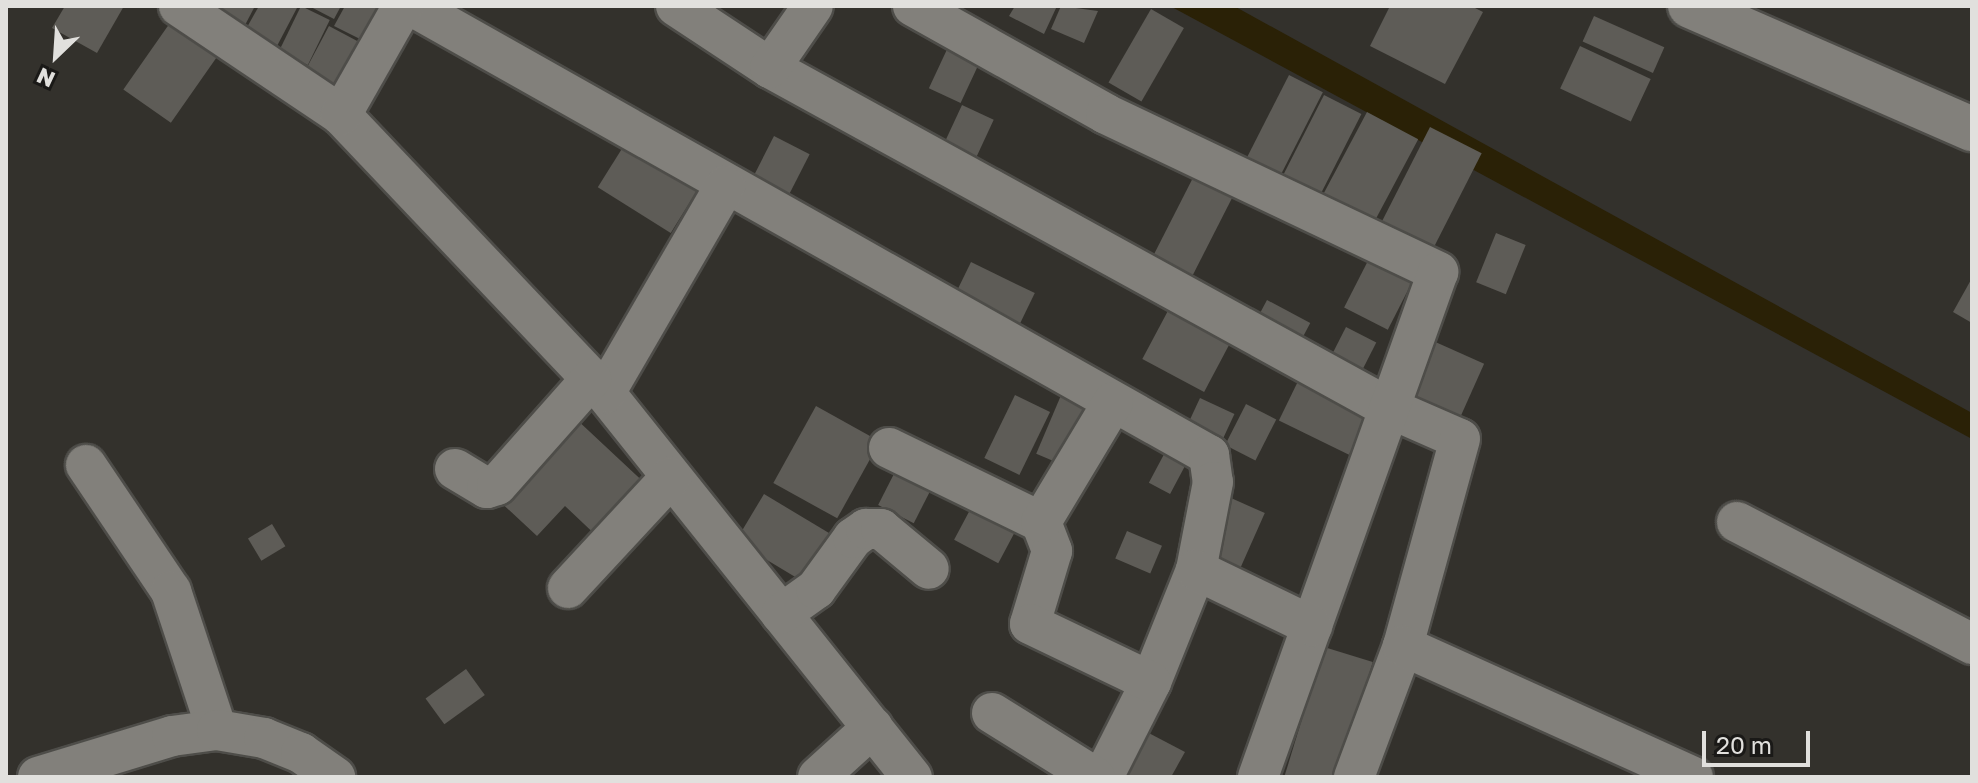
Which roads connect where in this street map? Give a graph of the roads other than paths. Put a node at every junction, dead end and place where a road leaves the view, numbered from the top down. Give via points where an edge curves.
1 (179, 6) edge
2 (403, 6) edge
3 (412, 6) edge
4 (676, 6) edge
5 (813, 6) edge
6 (913, 6) edge
7 (1690, 6) edge
8 (770, 68) junction
9 (341, 115) junction
10 (1972, 129) edge
11 (725, 186) junction
12 (598, 386) junction
13 (1113, 402) junction
14 (1389, 408) junction
15 (889, 448) dead end
16 (86, 465) dead end
17 (455, 469) dead end
18 (671, 477) junction
19 (1041, 522) junction
20 (1737, 522) dead end
21 (929, 569) dead end
22 (1196, 570) junction
23 (568, 588) dead end
24 (781, 614) junction
25 (1312, 626) junction
26 (1972, 644) edge
27 (1403, 646) junction
28 (1151, 682) junction
29 (992, 713) dead end
30 (873, 727) junction
31 (217, 730) junction
32 (38, 777) edge
33 (335, 777) edge
34 (818, 777) edge
35 (912, 777) edge
36 (1095, 777) edge
37 (1103, 777) edge
38 (1258, 777) edge
39 (1354, 777) edge
40 (1693, 777) edge

1 - 9 street
2 - 9 street
3 - 11 street
4 - 8 street
5 - 8 street
6 - 14 street via 1106,114 1438,272
7 - 10 main road
8 - 14 street
9 - 12 street
11 - 12 street
11 - 13 street
12 - 17 street via 497,485 487,488
12 - 18 street
13 - 19 street
13 - 22 street via 1209,455 1214,464
14 - 25 street
14 - 27 street via 1460,439
15 - 19 street
16 - 31 street via 171,591
18 - 23 street
18 - 24 street
19 - 28 street via 1052,551 1030,624
20 - 26 street
21 - 24 street via 881,529 866,529 853,538 816,589
22 - 25 street
22 - 28 street
24 - 30 street
25 - 38 street
27 - 39 street
27 - 40 street
28 - 37 street
29 - 36 street
30 - 34 street
30 - 35 street
31 - 32 street via 172,736
31 - 33 street via 264,738 301,753

